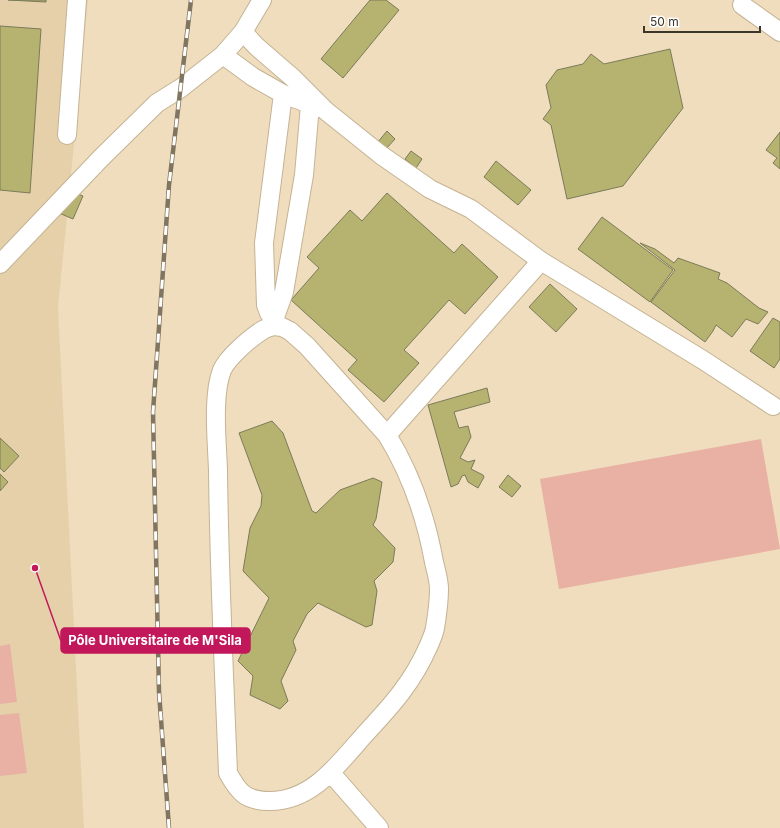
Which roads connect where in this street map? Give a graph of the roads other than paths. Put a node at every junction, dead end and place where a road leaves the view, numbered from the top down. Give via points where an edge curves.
1 (77, 0) edge
2 (262, 0) edge
3 (741, 2) edge
4 (243, 32) junction
5 (780, 32) edge
6 (224, 55) junction
7 (283, 94) junction
8 (318, 108) junction
9 (67, 136) dead end
10 (541, 261) junction
11 (0, 264) edge
12 (274, 323) junction
13 (773, 406) dead end
14 (387, 435) junction
15 (331, 773) junction
16 (379, 828) edge

1 - 9 street
2 - 4 street
3 - 5 street
4 - 6 street
4 - 8 street via 293,78
6 - 7 street via 247,73
6 - 11 street via 157,103
7 - 8 street
7 - 12 street via 264,243 266,304
8 - 10 street via 430,189 471,209
8 - 12 street via 284,292
10 - 13 street
10 - 14 street
12 - 14 street via 290,331 307,346
12 - 15 street via 248,341 233,356 223,369 217,388 218,503 228,773 237,788 247,797 262,801 281,801 307,792
14 - 15 street via 397,451 429,534 439,588 435,630 421,662 399,697
15 - 16 street

